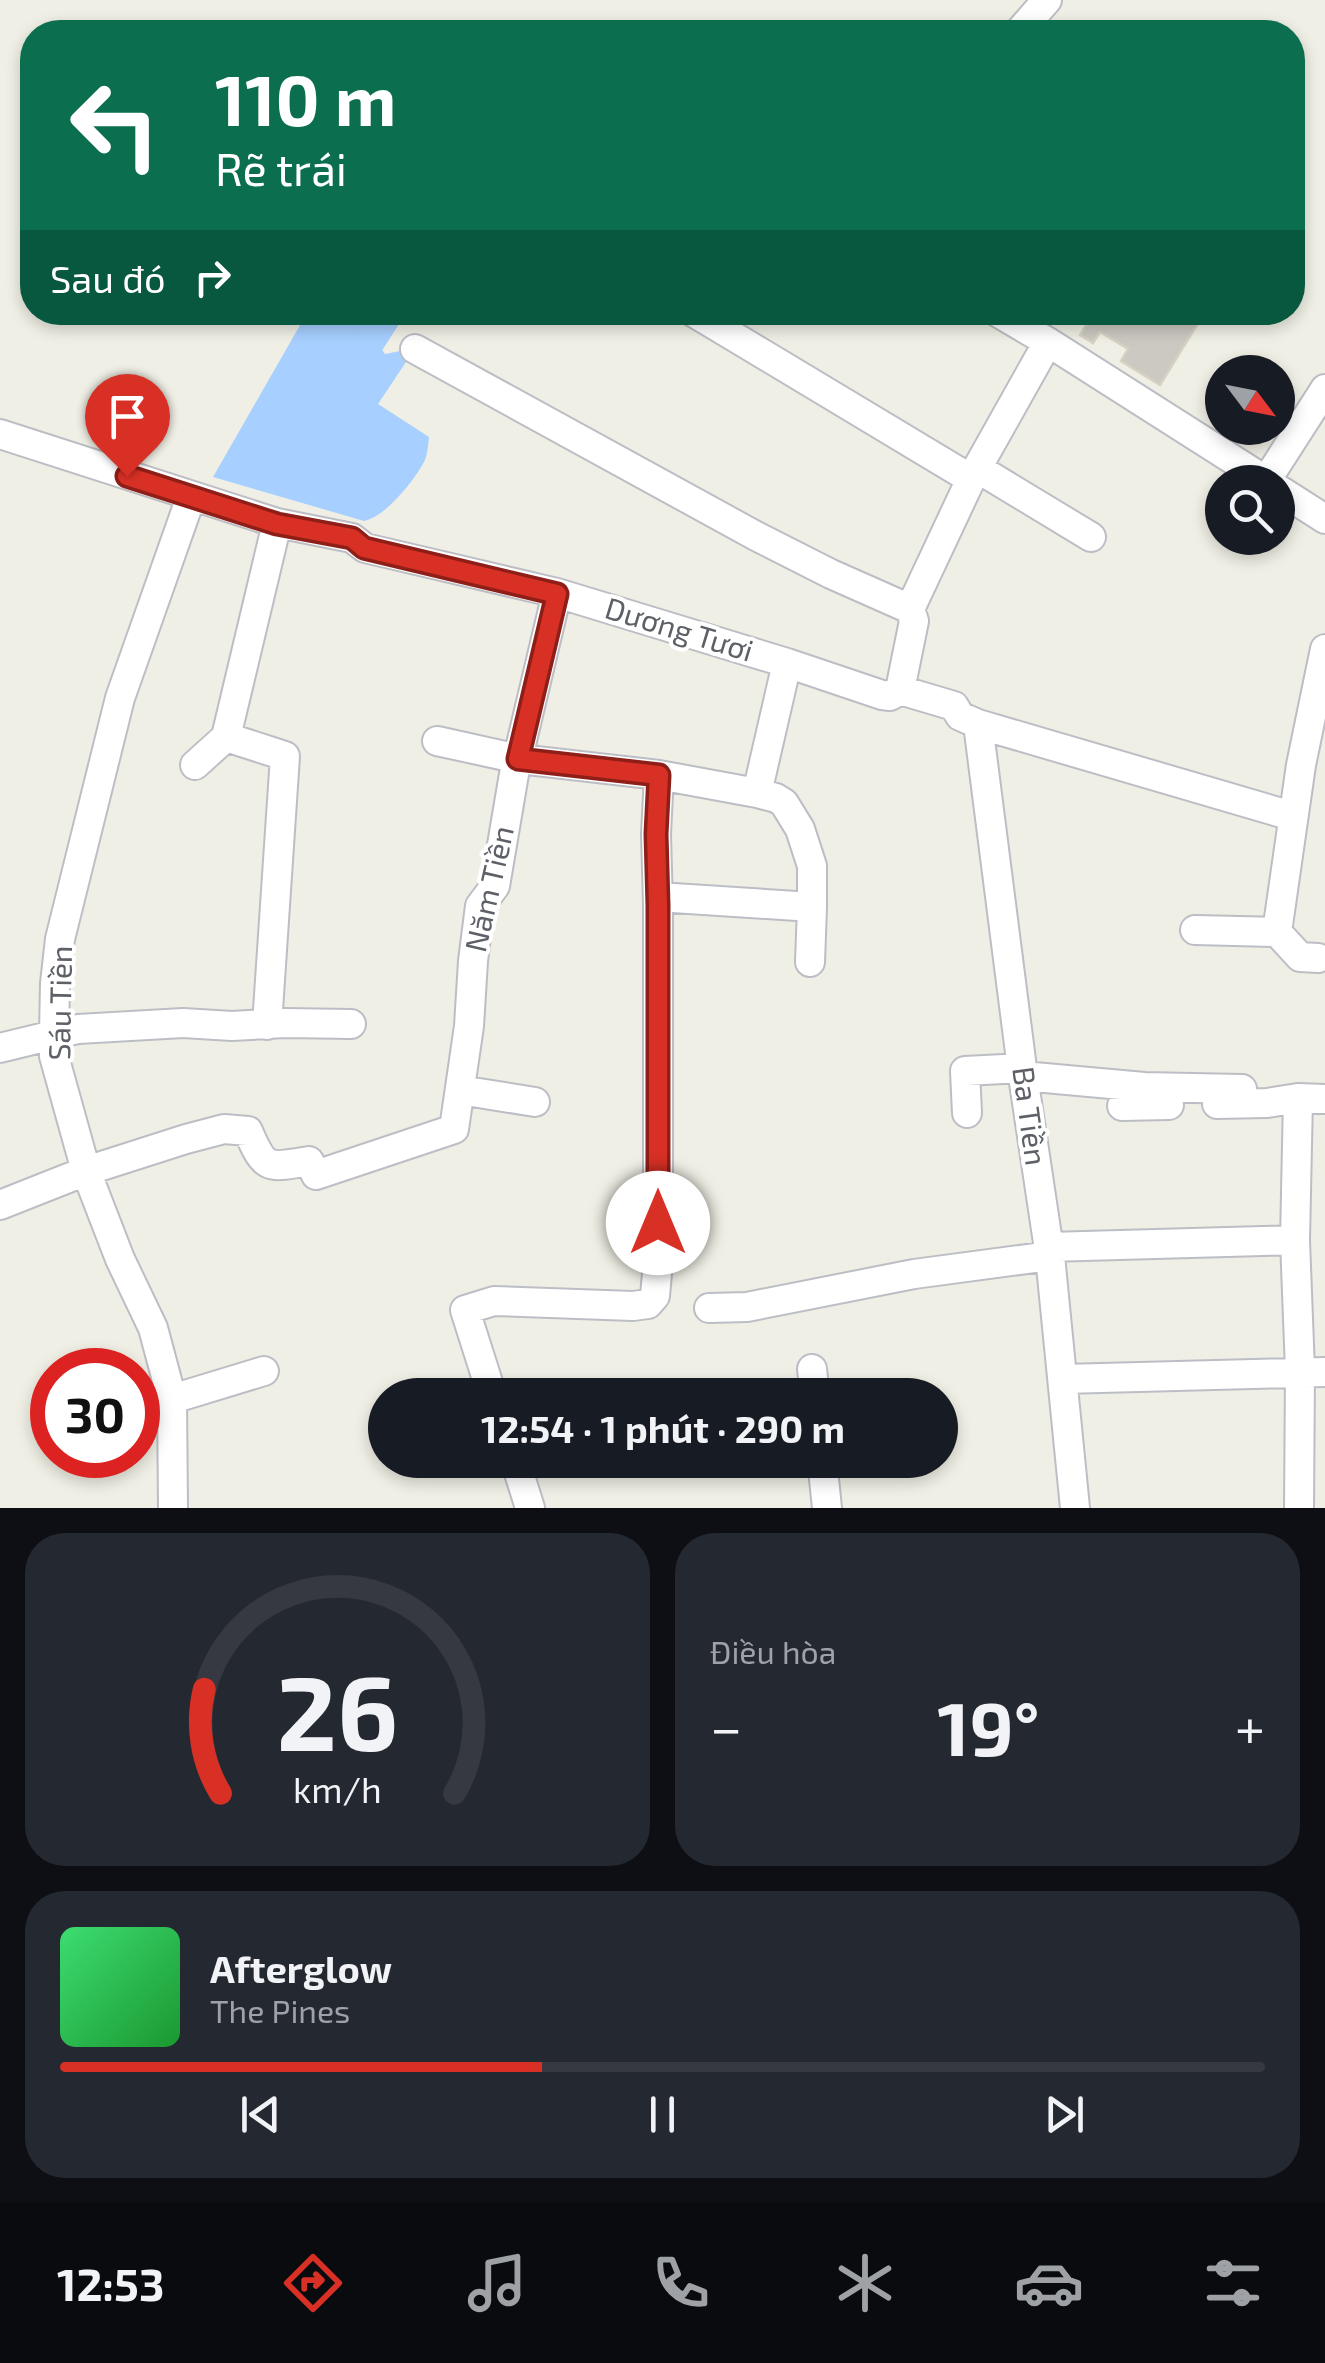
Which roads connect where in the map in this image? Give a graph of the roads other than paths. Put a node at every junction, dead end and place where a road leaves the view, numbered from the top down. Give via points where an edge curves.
1 (1046, 0) edge
2 (1029, 20) edge
3 (716, 325) edge
4 (1020, 325) edge
5 (1048, 342) junction
6 (415, 349) dead end
7 (1325, 389) edge
8 (0, 434) edge
9 (1240, 465) edge
10 (1278, 465) edge
11 (974, 474) junction
12 (191, 496) junction
13 (1295, 500) edge
14 (1325, 519) edge
15 (277, 524) junction
16 (1091, 536) dead end
17 (557, 594) junction
18 (910, 609) junction
19 (1325, 650) edge
20 (787, 662) junction
21 (900, 690) junction
22 (978, 724) junction
23 (226, 737) junction
24 (437, 741) dead end
25 (518, 759) junction
26 (194, 765) dead end
27 (1313, 767) edge
28 (659, 775) junction
29 (757, 793) junction
30 (1292, 816) junction
31 (658, 897) junction
32 (812, 906) junction
33 (1195, 930) dead end
34 (1277, 932) junction
35 (1318, 958) dead end
36 (810, 962) dead end
37 (350, 1024) dead end
38 (267, 1025) junction
39 (54, 1036) junction
40 (0, 1048) edge
41 (1022, 1072) junction
42 (1242, 1089) dead end
43 (460, 1090) junction
44 (1312, 1098) edge
45 (535, 1102) dead end
46 (1122, 1106) dead end
47 (967, 1113) dead end
48 (86, 1172) junction
49 (0, 1204) edge
50 (1295, 1240) junction
51 (1049, 1252) junction
52 (709, 1308) dead end
53 (264, 1371) dead end
54 (1312, 1371) edge
55 (487, 1378) edge
56 (1064, 1379) junction
57 (172, 1399) junction
58 (521, 1478) edge
59 (824, 1478) edge
60 (173, 1508) edge
61 (530, 1508) edge
62 (827, 1508) edge
63 (1075, 1508) edge
64 (1299, 1508) edge

1 - 2 street
3 - 11 street
4 - 5 street
5 - 9 street
5 - 11 street
6 - 18 street via 756,536
7 - 10 street
8 - 12 street, Dương Tươi
11 - 16 street
11 - 18 street
12 - 15 street, Dương Tươi
12 - 39 street, Sáu Tiền via 120,698 60,940
13 - 14 street
15 - 17 street, Dương Tươi
15 - 23 street
17 - 20 street, Dương Tươi
17 - 25 street, Năm Tiền
18 - 21 street via 914,620
19 - 27 street
20 - 21 street, Dương Tươi via 882,695
20 - 29 street
21 - 22 street, Dương Tươi via 954,706
22 - 30 street, Dương Tươi
22 - 41 street, Ba Tiền
23 - 26 street
23 - 38 street via 286,756
24 - 25 street
25 - 28 street
25 - 43 street, Năm Tiền via 496,886 480,906
27 - 30 street
28 - 29 street
28 - 31 street
29 - 32 street via 784,803 800,828 812,866
30 - 34 street
31 - 32 street
31 - 55 street via 655,1296 632,1306 494,1301 466,1310
32 - 36 street
33 - 34 street
34 - 35 street via 1300,957
37 - 38 street
38 - 39 street via 78,1028
39 - 40 street
39 - 48 street, Sáu Tiền
41 - 42 street via 1144,1087
41 - 47 street via 965,1071
41 - 51 street, Ba Tiền
43 - 45 street
43 - 48 street, Năm Tiền via 454,1129 316,1175 309,1161 276,1167 260,1158 248,1131 224,1129
44 - 46 street
44 - 50 street
48 - 49 street
48 - 57 street, Sáu Tiền via 153,1328
50 - 51 street
50 - 54 street
51 - 52 street via 747,1307
51 - 56 street, Ba Tiền
53 - 57 street
54 - 56 street
54 - 64 street
56 - 63 street, Ba Tiền
57 - 60 street, Sáu Tiền
58 - 61 street
59 - 62 street

